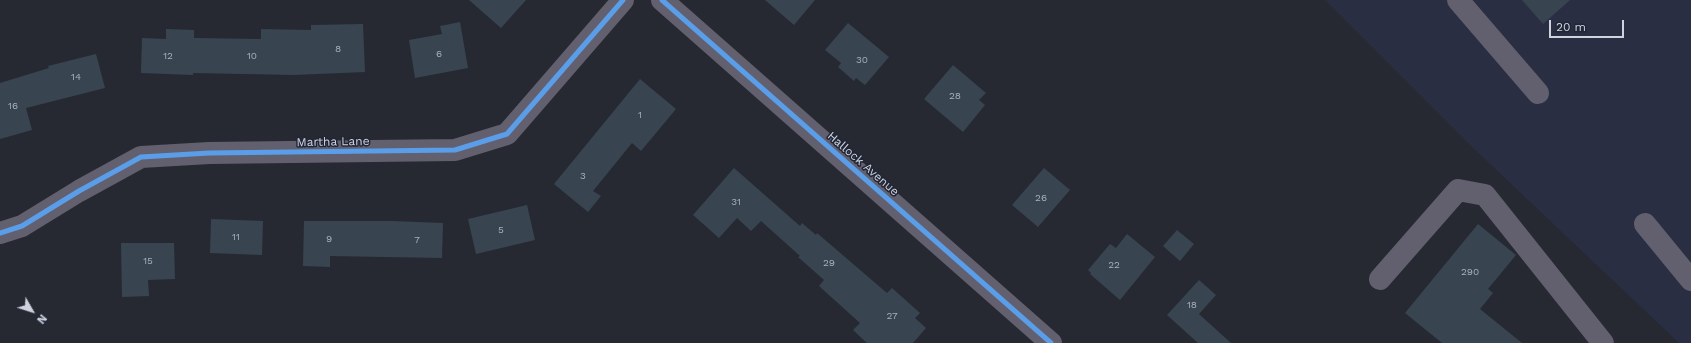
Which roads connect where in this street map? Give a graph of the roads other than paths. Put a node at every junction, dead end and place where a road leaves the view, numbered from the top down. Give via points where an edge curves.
1 (623, 0) edge
2 (662, 0) edge
3 (1458, 0) edge
4 (1538, 93) dead end
5 (1645, 224) dead end
6 (0, 233) edge
7 (1380, 279) dead end
8 (1691, 280) edge
9 (1051, 343) edge
10 (1603, 343) edge

1 - 6 street, Martha Lane via 507,134 455,150 210,153 141,157 22,226
2 - 9 street, Hallock Avenue
3 - 4 street
5 - 8 street
7 - 10 street via 1458,190 1485,195

